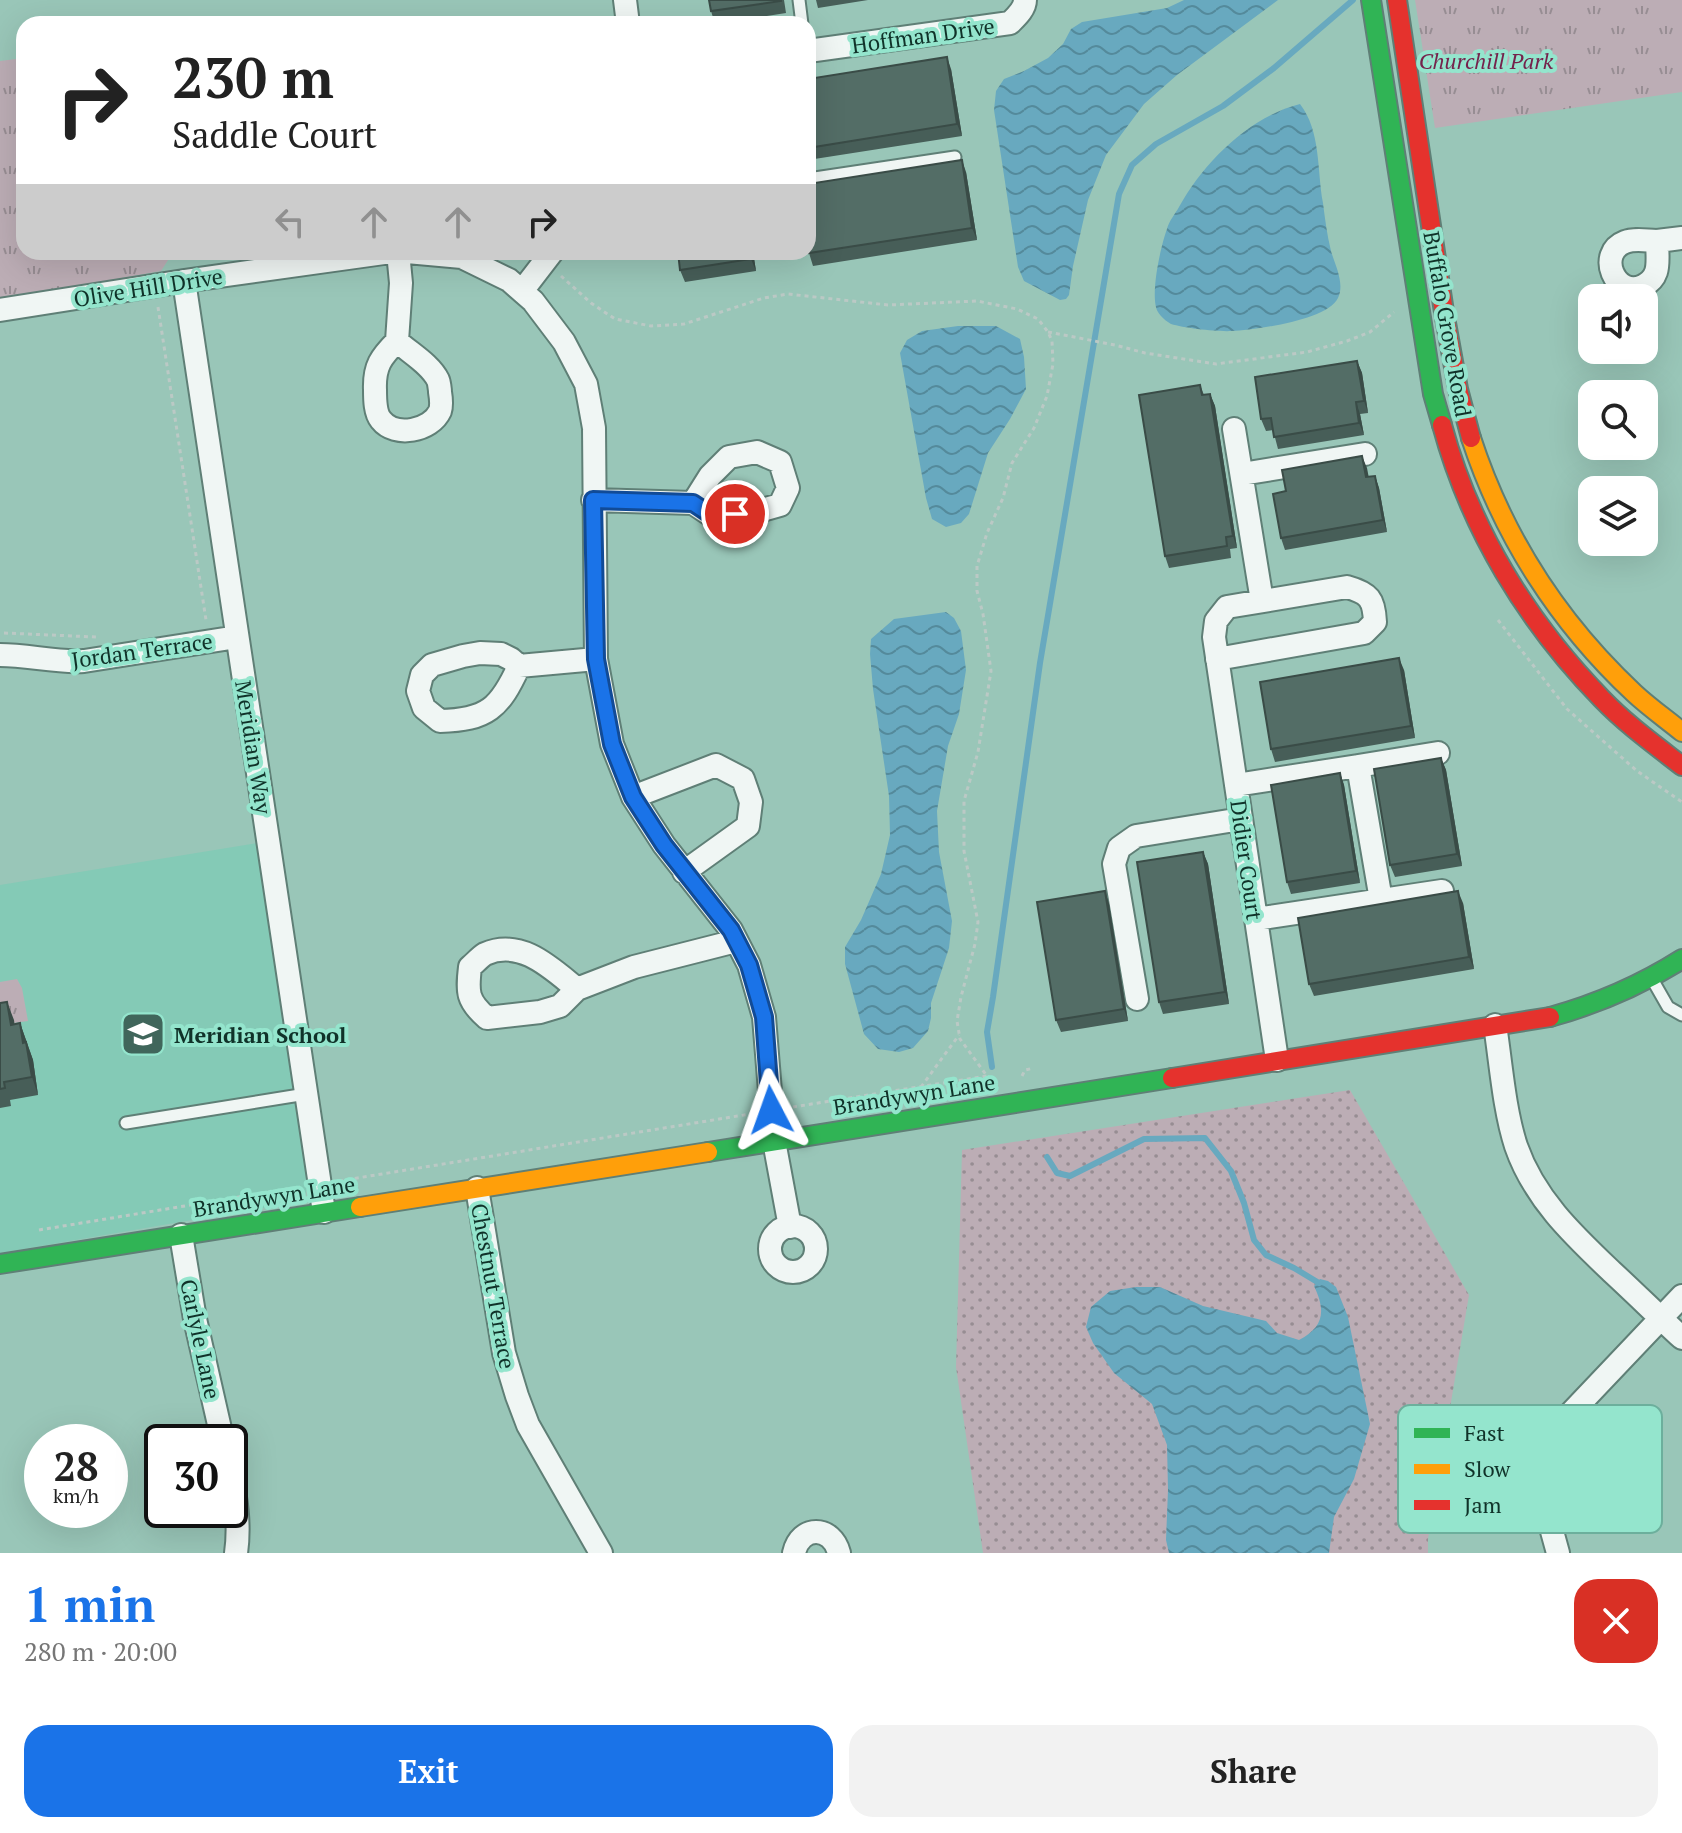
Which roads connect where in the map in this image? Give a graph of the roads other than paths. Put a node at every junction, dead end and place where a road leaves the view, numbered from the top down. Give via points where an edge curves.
1 (1025, 0) edge
2 (1397, 0) edge
3 (1372, 2) edge
4 (816, 50) edge
5 (955, 157) dead end
6 (816, 178) edge
7 (1682, 238) edge
8 (1657, 241) dead end
9 (334, 260) edge
10 (399, 260) edge
11 (468, 260) edge
12 (546, 260) edge
13 (184, 281) junction
14 (522, 291) junction
15 (0, 310) edge
16 (397, 341) dead end
17 (1234, 429) dead end
18 (1365, 454) edge
19 (1242, 474) junction
20 (593, 500) junction
21 (693, 503) dead end
22 (1262, 601) junction
23 (237, 637) junction
24 (0, 655) edge
25 (596, 659) junction
26 (1217, 659) junction
27 (519, 666) dead end
28 (1682, 732) edge
29 (1438, 753) dead end
30 (1358, 766) junction
31 (1682, 766) edge
32 (1236, 785) junction
33 (633, 797) junction
34 (1241, 819) junction
35 (684, 872) junction
36 (1442, 891) edge
37 (1381, 900) junction
38 (1256, 919) junction
39 (736, 941) junction
40 (1682, 959) edge
41 (1652, 978) junction
42 (577, 989) junction
43 (1137, 999) dead end
44 (1682, 1015) edge
45 (1495, 1025) junction
46 (1277, 1060) junction
47 (306, 1094) junction
48 (126, 1123) dead end
49 (774, 1141) junction
50 (477, 1188) junction
51 (324, 1212) junction
52 (790, 1227) dead end
53 (181, 1235) junction
54 (0, 1264) edge
55 (1682, 1296) edge
56 (1661, 1318) junction
57 (1682, 1338) edge
58 (1579, 1405) edge
59 (219, 1424) edge
60 (239, 1528) edge
61 (1552, 1533) edge
62 (236, 1553) edge
63 (601, 1553) edge
64 (794, 1553) edge
65 (839, 1553) edge
66 (1558, 1553) edge

1 - 4 street, Hoffman Drive via 1010,23
2 - 28 street, Buffalo Grove Road via 1447,334 1468,430 1488,486 1512,535 1571,626 1635,694
3 - 31 street, Buffalo Grove Road via 1433,394 1479,527 1543,631 1602,699
5 - 6 lane
7 - 8 street
9 - 13 street, Olive Hill Drive
10 - 16 street
11 - 14 street
12 - 14 street
13 - 15 street, Olive Hill Drive
13 - 23 street, Meridian Way
14 - 20 street via 564,342 586,384 594,428
17 - 19 street
18 - 19 street
19 - 22 street
20 - 21 street
20 - 25 street
22 - 26 street, Didier Court via 1227,607 1216,621
22 - 26 street, Didier Court via 1347,587 1369,598 1375,622 1364,633
23 - 24 street, Jordan Terrace via 84,661
23 - 47 street, Meridian Way
25 - 27 street
25 - 33 street via 612,744
26 - 32 street, Didier Court
29 - 30 street
30 - 32 street
30 - 37 street
32 - 34 street, Didier Court
33 - 35 street
33 - 35 street via 716,765 743,779 751,802 748,826
34 - 38 street, Didier Court
34 - 43 street via 1136,836 1119,848 1114,864
35 - 39 street
36 - 37 street
37 - 38 street
38 - 46 street, Didier Court
39 - 42 street via 634,967
39 - 49 street via 764,1017
40 - 41 street, Brandywyn Lane
41 - 44 lane via 1668,1007
41 - 45 street, Brandywyn Lane via 1576,1010
42 - 42 street via 560,1006 487,1018 472,1006 467,987 470,967 485,955 503,951 525,952
45 - 46 street, Brandywyn Lane
45 - 56 street via 1510,1119 1529,1176 1553,1213
46 - 49 street, Brandywyn Lane
47 - 48 lane
47 - 51 street, Meridian Way
49 - 50 street, Brandywyn Lane
49 - 52 street
50 - 51 street, Brandywyn Lane
50 - 63 street, Chestnut Terrace via 504,1353 517,1396
51 - 53 street, Brandywyn Lane
53 - 54 street, Brandywyn Lane
53 - 59 street, Carlyle Lane
55 - 56 street
56 - 57 street
56 - 58 street
60 - 62 street
61 - 66 street
64 - 65 street via 802,1537 817,1532 831,1537

